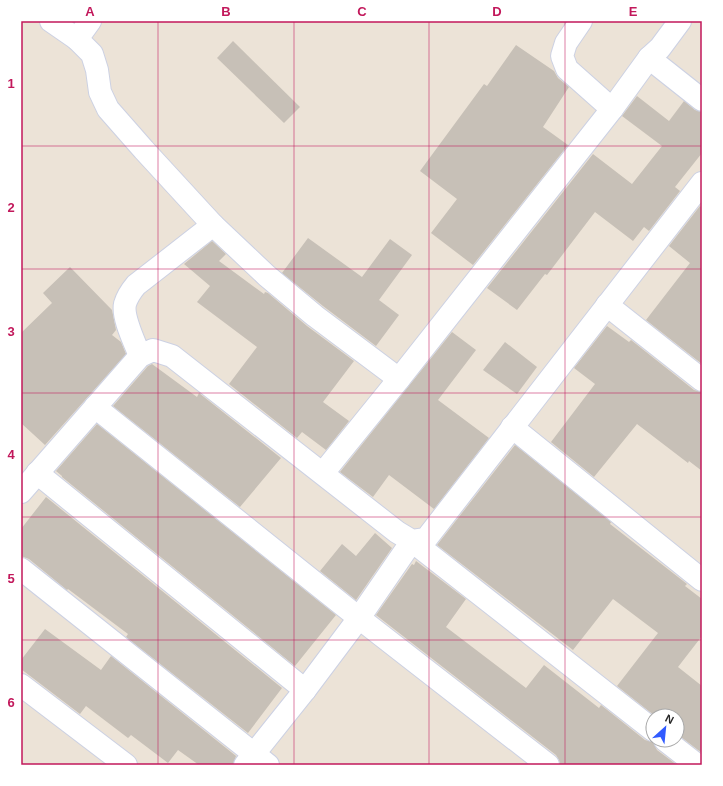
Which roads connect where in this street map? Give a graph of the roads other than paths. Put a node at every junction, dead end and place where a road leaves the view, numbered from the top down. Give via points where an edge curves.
1 (51, 21) edge
2 (90, 21) edge
3 (581, 21) edge
4 (680, 21) edge
5 (77, 39) junction
6 (649, 58) junction
7 (702, 100) edge
8 (612, 109) junction
9 (702, 183) edge
10 (213, 225) junction
11 (607, 306) junction
12 (140, 356) junction
13 (399, 379) junction
14 (702, 380) edge
15 (95, 407) junction
16 (512, 427) junction
17 (37, 473) junction
18 (323, 473) junction
19 (21, 492) edge
20 (412, 541) junction
21 (21, 569) edge
22 (702, 580) edge
23 (359, 618) junction
24 (21, 685) edge
25 (305, 690) junction
26 (645, 724) edge
27 (675, 748) edge
28 (256, 761) edge
29 (126, 765) edge
30 (548, 765) edge
31 (697, 765) edge

1 - 5 street
2 - 5 street
3 - 8 street via 566,42 562,56 568,69
4 - 6 street via 660,48
5 - 10 street via 92,54 100,92 108,109
6 - 7 street
6 - 8 street
8 - 13 street
9 - 11 street
10 - 12 street via 136,285 129,294 124,305 125,316
10 - 13 street via 267,276 315,316
11 - 14 street
11 - 16 street
12 - 15 street
12 - 18 street via 153,350 172,356
13 - 18 street
15 - 17 street
15 - 23 street
16 - 20 street via 426,539
16 - 22 street
17 - 19 street
17 - 25 street
18 - 20 street
20 - 23 street
20 - 26 street
21 - 28 street
23 - 25 street
23 - 30 street
24 - 29 street
25 - 28 street
27 - 31 street

